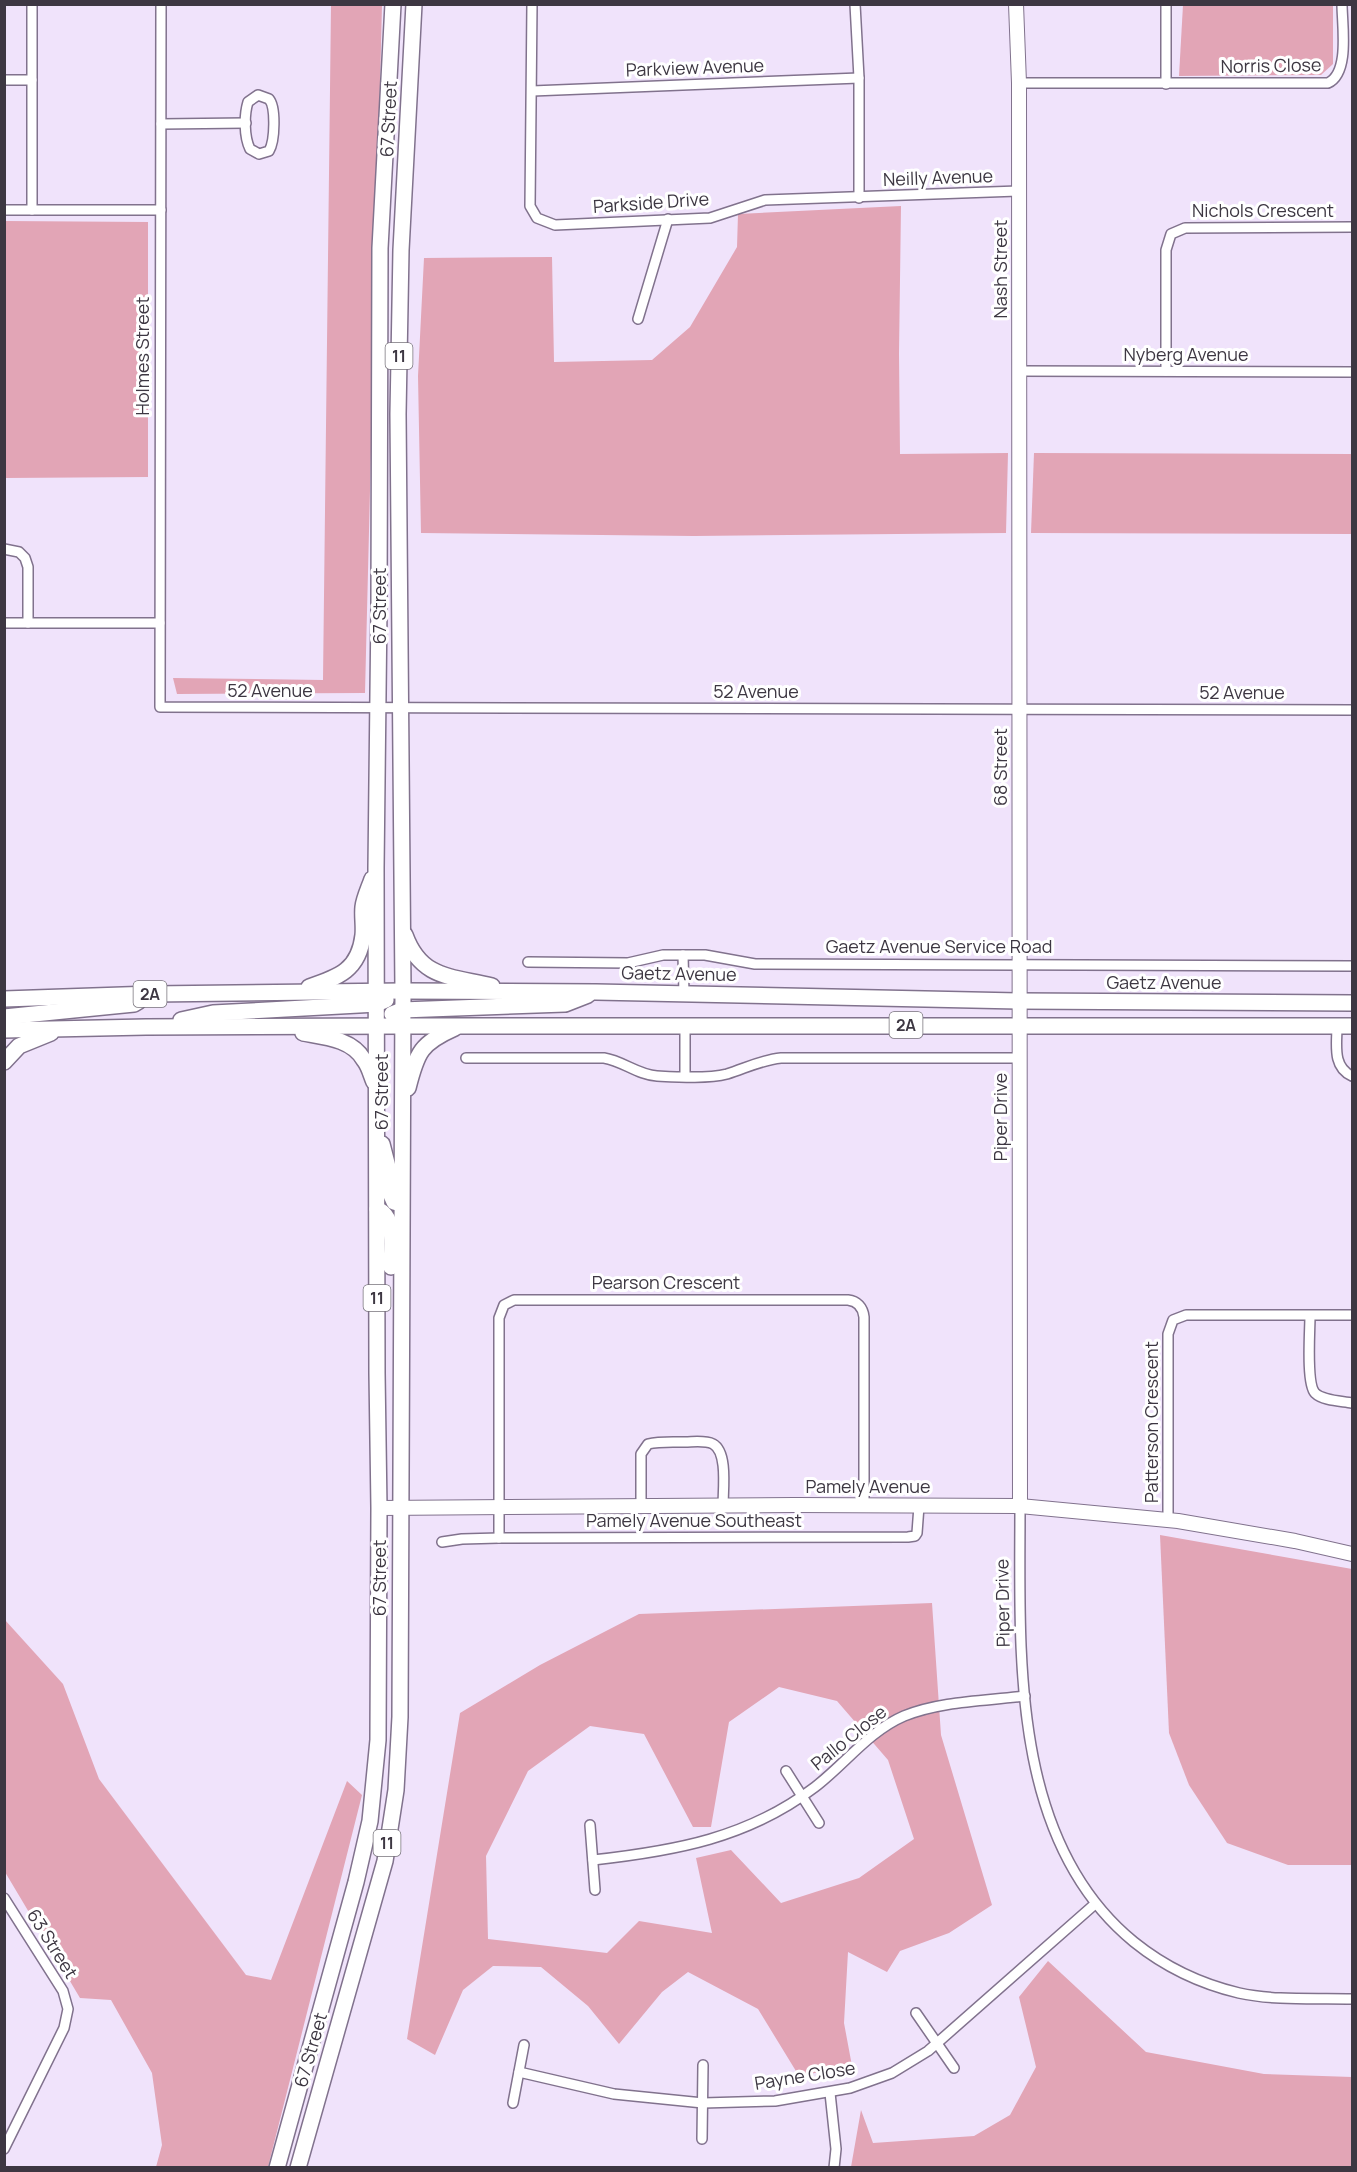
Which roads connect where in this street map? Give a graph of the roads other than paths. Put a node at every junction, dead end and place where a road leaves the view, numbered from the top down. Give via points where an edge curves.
1 (32, 4) edge
2 (161, 4) edge
3 (393, 4) edge
4 (414, 4) edge
5 (532, 4) edge
6 (855, 4) edge
7 (1016, 4) edge
8 (1166, 4) edge
9 (1342, 4) edge
10 (859, 78) junction
11 (4, 80) edge
12 (32, 80) junction
13 (1019, 83) junction
14 (1166, 84) junction
15 (532, 91) junction
16 (246, 123) junction
17 (161, 124) junction
18 (1019, 191) junction
19 (859, 198) junction
20 (4, 210) edge
21 (33, 210) junction
22 (161, 210) junction
23 (668, 219) junction
24 (1353, 227) edge
25 (638, 319) dead end
26 (1019, 371) junction
27 (1166, 371) junction
28 (1353, 372) edge
29 (1019, 534) joint
30 (4, 549) edge
31 (4, 623) edge
32 (28, 623) junction
33 (160, 623) junction
34 (160, 707) joint
35 (378, 708) junction
36 (400, 708) junction
37 (1019, 709) junction
38 (1353, 710) edge
39 (376, 868) junction
40 (402, 925) junction
41 (683, 955) junction
42 (528, 962) dead end
43 (1019, 964) junction
44 (1353, 966) edge
45 (403, 991) junction
46 (296, 992) junction
47 (596, 992) junction
48 (518, 993) junction
49 (152, 994) junction
50 (684, 994) junction
51 (377, 998) junction
52 (4, 999) edge
53 (1019, 1001) junction
54 (1353, 1003) edge
55 (4, 1017) edge
56 (402, 1018) junction
57 (1019, 1024) junction
58 (685, 1025) junction
59 (377, 1026) junction
60 (460, 1026) junction
61 (1345, 1026) edge
62 (146, 1027) junction
63 (262, 1027) junction
64 (65, 1028) junction
65 (4, 1030) edge
66 (466, 1058) dead end
67 (1019, 1058) junction
68 (4, 1062) edge
69 (685, 1076) junction
70 (1353, 1076) edge
71 (376, 1088) junction
72 (402, 1111) junction
73 (377, 1130) junction
74 (401, 1204) junction
75 (377, 1209) junction
76 (1353, 1315) edge
77 (1310, 1316) junction
78 (400, 1329) junction
79 (1353, 1403) edge
80 (641, 1506) junction
81 (723, 1506) junction
82 (864, 1506) junction
83 (919, 1506) junction
84 (1020, 1506) junction
85 (499, 1507) junction
86 (379, 1508) junction
87 (399, 1508) junction
88 (1168, 1520) junction
89 (499, 1538) junction
90 (442, 1542) dead end
91 (1353, 1554) edge
92 (1025, 1696) junction
93 (786, 1771) dead end
94 (802, 1796) junction
95 (819, 1823) dead end
96 (590, 1826) dead end
97 (593, 1860) junction
98 (595, 1890) dead end
99 (4, 1898) edge
100 (1095, 1904) junction
101 (1353, 1999) edge
102 (916, 2013) dead end
103 (937, 2044) junction
104 (524, 2045) dead end
105 (703, 2065) dead end
106 (954, 2068) dead end
107 (519, 2072) junction
108 (830, 2093) junction
109 (513, 2103) dead end
110 (703, 2103) junction
111 (702, 2139) dead end
112 (4, 2149) edge
113 (277, 2168) edge
114 (298, 2168) edge
115 (834, 2168) edge

1 - 12 street
2 - 17 street, Holmes Street
3 - 35 main road, 67 Street / 11 via 380,248
4 - 36 main road, 67 Street / 11 via 401,262
5 - 15 street, Parkside Drive
6 - 10 street
7 - 13 street, Nash Street
8 - 14 street
9 - 14 street, Norris Close via 1341,67 1332,81
10 - 15 street, Parkview Avenue
10 - 19 street
11 - 12 street
12 - 21 street
13 - 14 street, Norris Close
13 - 18 street, Nash Street
15 - 23 street, Parkside Drive via 530,206 537,218 555,225
16 - 16 street via 250,149 259,154 269,151 273,141 273,106 269,99 258,95 249,102
16 - 17 street
17 - 22 street, Holmes Street
18 - 19 street, Neilly Avenue
18 - 26 street, Nash Street
19 - 23 street, Parkside Drive via 765,200 711,218
20 - 21 street
21 - 22 street
22 - 33 street, Holmes Street
23 - 25 street
24 - 27 street, Nichols Crescent via 1185,228 1171,234 1166,250
26 - 27 street, Nyberg Avenue
26 - 29 street, Nash Street
27 - 28 street, Nyberg Avenue
29 - 37 street, 68 Street
30 - 32 street via 19,552 27,563
31 - 32 street
32 - 33 street
33 - 34 street, Holmes Street
34 - 35 street, 52 Avenue
35 - 36 street, 52 Avenue
35 - 39 main road, 67 Street / 11
36 - 37 street, 52 Avenue
36 - 40 main road, 67 Street / 11
37 - 38 street, 52 Avenue
37 - 43 street, 68 Street
39 - 46 main road via 363,904 361,946 352,965 337,977
39 - 51 main road, 67 Street / 11
40 - 45 main road, 67 Street / 11
40 - 48 main road via 414,953 428,969
41 - 42 street, Gaetz Avenue Service Road via 628,963
41 - 43 street, Gaetz Avenue Service Road via 755,964
41 - 50 street
43 - 44 street, Gaetz Avenue Service Road
43 - 53 street, 68 Street
45 - 48 main road, Gaetz Avenue / 2A
45 - 51 main road
45 - 56 main road, 67 Street / 11
46 - 49 main road, 2A
46 - 51 main road, 2A
47 - 48 main road, Gaetz Avenue / 2A
47 - 50 main road, Gaetz Avenue / 2A
47 - 56 main road via 565,1004
49 - 52 main road, 2A
49 - 55 main road via 134,1004
50 - 53 main road, Gaetz Avenue / 2A
51 - 59 main road, 67 Street / 11
51 - 62 main road via 213,1013
53 - 54 main road, Gaetz Avenue / 2A
53 - 57 street, Piper Drive
56 - 59 main road via 388,1017
56 - 60 main road, 2A
56 - 72 main road, 67 Street / 11
57 - 58 main road, 2A
57 - 61 main road, 2A
57 - 67 street, Piper Drive
58 - 60 main road, 2A
58 - 69 street
59 - 63 main road, 2A
59 - 71 main road, 67 Street / 11
60 - 72 main road via 434,1038 418,1055
61 - 70 street via 1338,1062 1344,1072
62 - 63 main road, 2A
62 - 64 main road, 2A
63 - 71 main road via 328,1037 351,1047 364,1059
64 - 65 main road, 2A
64 - 68 main road via 20,1046
66 - 69 street via 604,1058 650,1075
67 - 69 street via 781,1058 718,1076
67 - 84 street, Piper Drive
71 - 73 main road, 67 Street / 11
72 - 74 main road, 67 Street / 11
73 - 74 main road via 387,1160 391,1196
73 - 75 main road, 67 Street / 11
74 - 78 main road, 67 Street / 11
75 - 78 main road via 384,1212 390,1226 392,1296
75 - 86 main road, 67 Street / 11
76 - 77 street, Patterson Crescent
77 - 79 street via 1313,1389 1322,1396
77 - 88 street, Patterson Crescent via 1186,1316 1173,1320 1168,1334
78 - 87 main road, 67 Street / 11
80 - 81 street, Pamely Avenue
80 - 81 street via 641,1454 648,1444 657,1442 716,1446 723,1460
80 - 85 street, Pamely Avenue
81 - 82 street, Pamely Avenue
82 - 83 street, Pamely Avenue
82 - 85 street, Pearson Crescent via 864,1313 856,1302 514,1300 504,1305 500,1314
83 - 84 street, Pamely Avenue
83 - 89 street, Pamely Avenue Southeast via 917,1533 908,1537
84 - 88 street, Pamely Avenue
84 - 92 street, Piper Drive
85 - 87 street, Pamely Avenue
85 - 89 street, Pearson Crescent
86 - 87 street, Pamely Avenue
86 - 113 main road, 67 Street / 11 via 379,1718 370,1821
87 - 114 main road, 67 Street / 11 via 396,1790 385,1861
88 - 91 street, Pamely Avenue via 1295,1540
89 - 90 street, Pamely Avenue Southeast
92 - 94 street, Pallo Close via 936,1707 902,1717 875,1733
92 - 100 street, Piper Drive via 1034,1755 1053,1826 1076,1876
93 - 94 street, Pallo Close
94 - 95 street, Pallo Close
94 - 97 street, Pallo Close via 748,1826 699,1844
96 - 97 street
97 - 98 street
99 - 112 street, 63 Street via 63,1991 68,2009 64,2028
100 - 101 street, Piper Drive via 1124,1934 1157,1959 1204,1982 1270,1997
100 - 103 street, Payne Close
102 - 103 street
103 - 106 street
103 - 108 street, Payne Close via 892,2073
104 - 107 street
105 - 110 street
107 - 109 street
107 - 110 street, Payne Close via 614,2094
108 - 110 street, Payne Close via 775,2101
108 - 115 street via 836,2149
110 - 111 street

